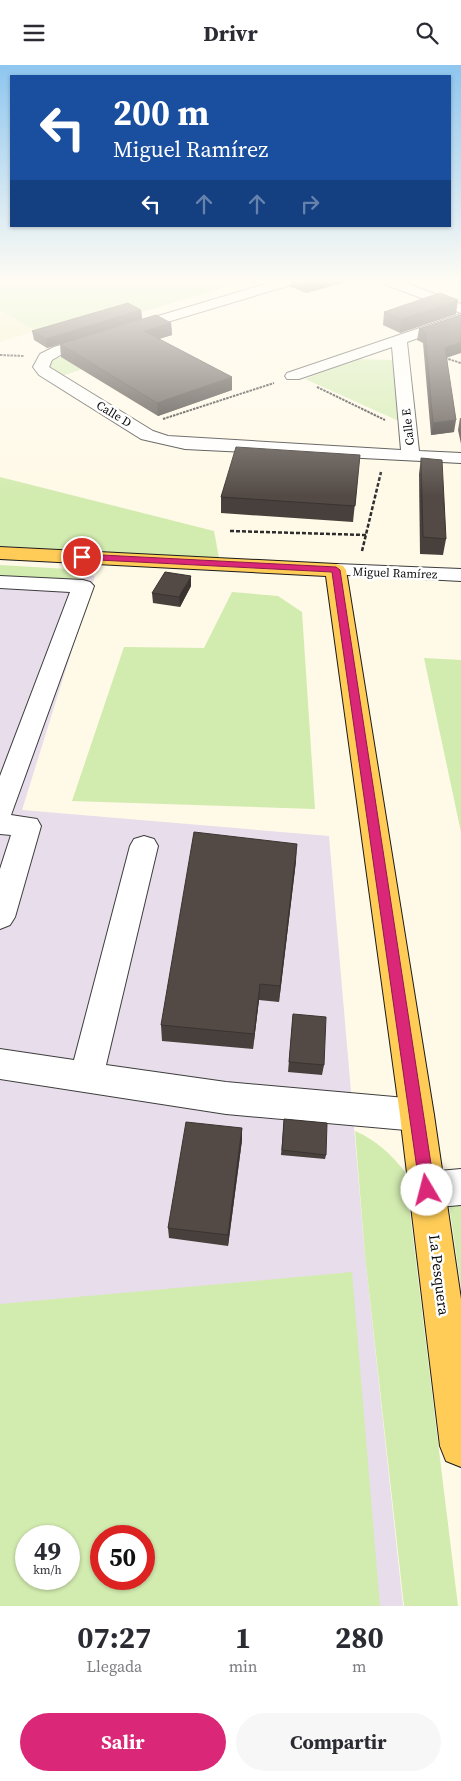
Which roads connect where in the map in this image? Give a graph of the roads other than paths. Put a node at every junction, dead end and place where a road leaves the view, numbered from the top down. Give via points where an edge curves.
1 (54, 353) edge
2 (358, 353) edge
3 (401, 353) edge
4 (352, 355) junction
5 (401, 357) junction
6 (293, 376) road end
7 (411, 456) junction
8 (461, 458) edge
9 (0, 553) edge
10 (346, 571) junction
11 (461, 575) edge
12 (0, 582) edge
13 (0, 811) edge
14 (0, 824) edge
15 (144, 846) dead end
16 (0, 917) edge
17 (0, 1064) edge
18 (86, 1077) junction
19 (417, 1115) junction
20 (444, 1188) edge
21 (461, 1446) edge

1 - 7 street, Calle D via 41,361 45,372 165,441 185,445
2 - 4 street
3 - 5 street, Calle E
4 - 5 street
4 - 6 street
5 - 7 street, Calle E
7 - 8 street, Calle D
9 - 10 main road, Miguel Ramírez
10 - 11 street, Miguel Ramírez
10 - 19 main road, La Pesquera
12 - 13 street via 83,586
14 - 16 street via 27,826
15 - 18 street
17 - 18 street
18 - 19 street via 226,1098
19 - 20 main road, La Pesquera
20 - 21 main road, La Pesquera

